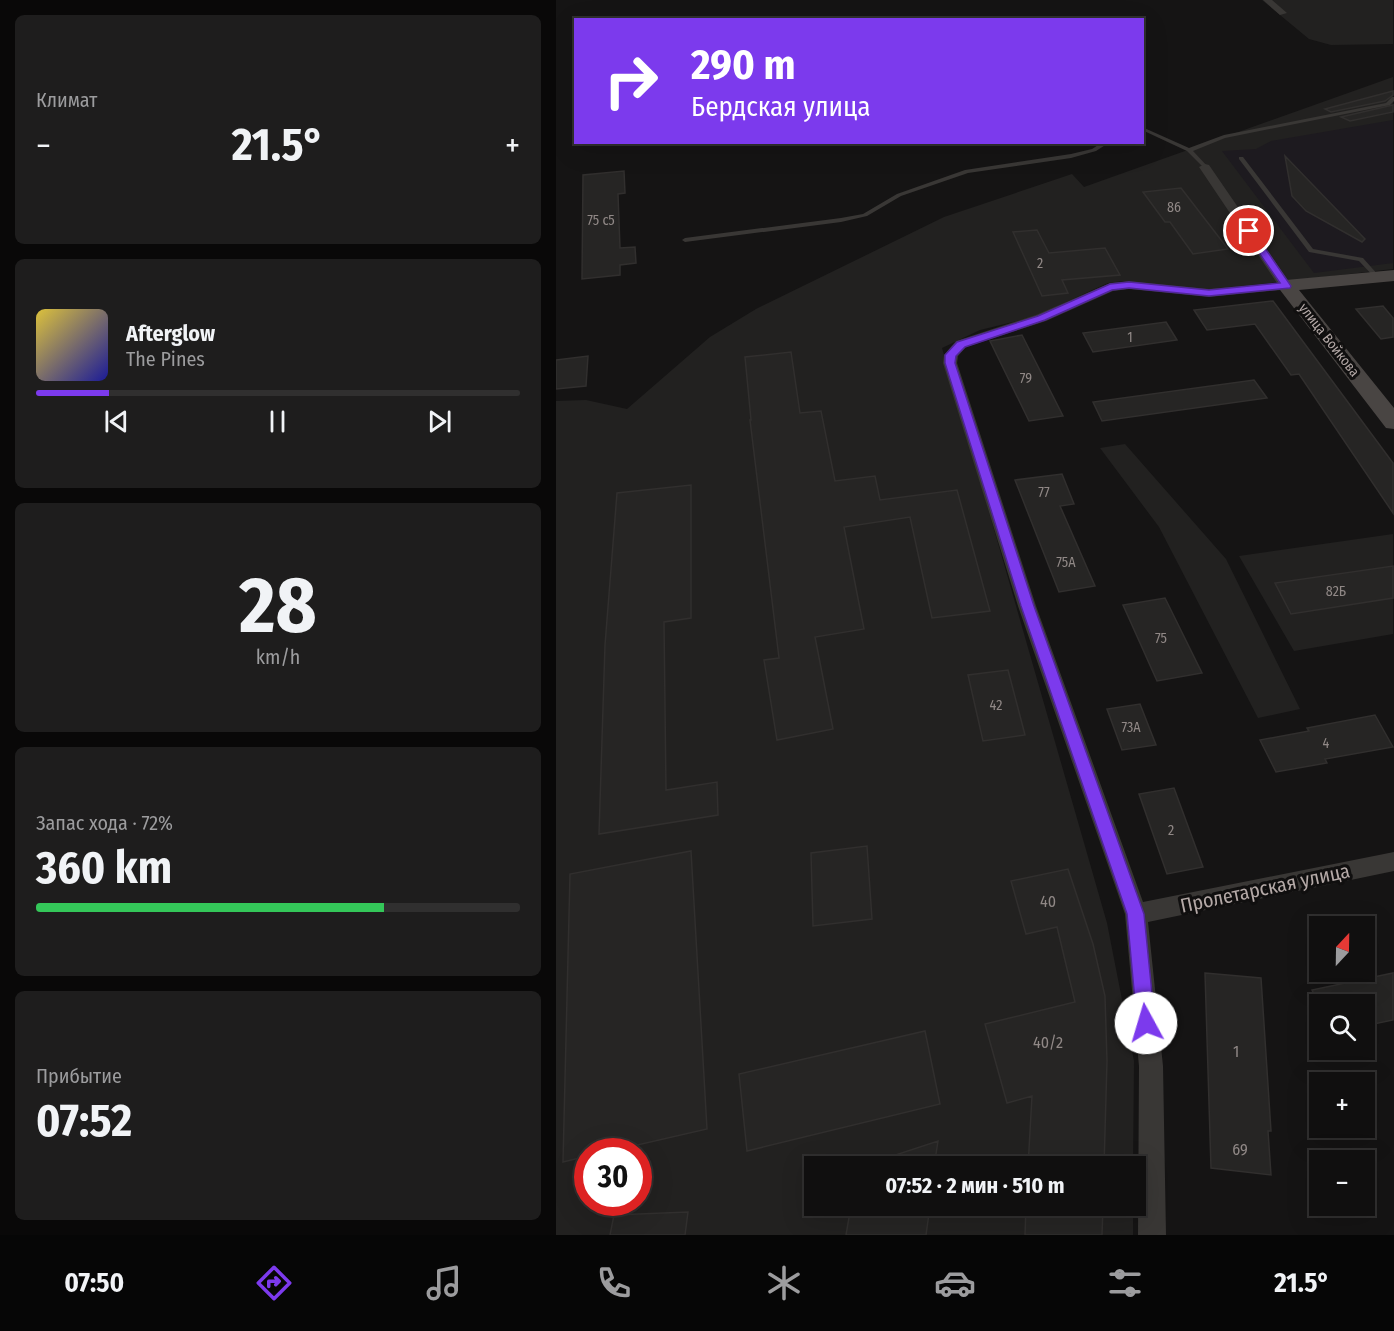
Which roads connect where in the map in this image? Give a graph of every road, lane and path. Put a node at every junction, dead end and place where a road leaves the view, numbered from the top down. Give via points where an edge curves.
1 (1267, 0) edge
2 (1283, 13) dead end
3 (1393, 98) edge
4 (1391, 104) edge
5 (1144, 129) edge
6 (1104, 144) edge
7 (1189, 150) junction
8 (1241, 158) dead end
9 (1205, 167) joint
10 (685, 240) dead end
11 (1385, 276) edge
12 (1286, 286) junction
13 (1390, 414) edge
14 (1393, 861) edge
15 (1136, 914) junction
16 (1152, 1235) edge

1 - 2 street
3 - 4 lane
4 - 7 lane via 1235,135
5 - 7 lane
6 - 10 lane via 1071,156 967,171 899,195 865,215
7 - 9 lane
8 - 11 lane via 1311,251 1361,259
9 - 12 street, улица Войкова
11 - 12 street
12 - 13 street, улица Войкова
12 - 15 street via 1209,293 1129,285 1110,287 1041,318 970,341 955,350 950,363 1027,606
14 - 15 street, Пролетарская улица
15 - 16 street via 1151,1066

